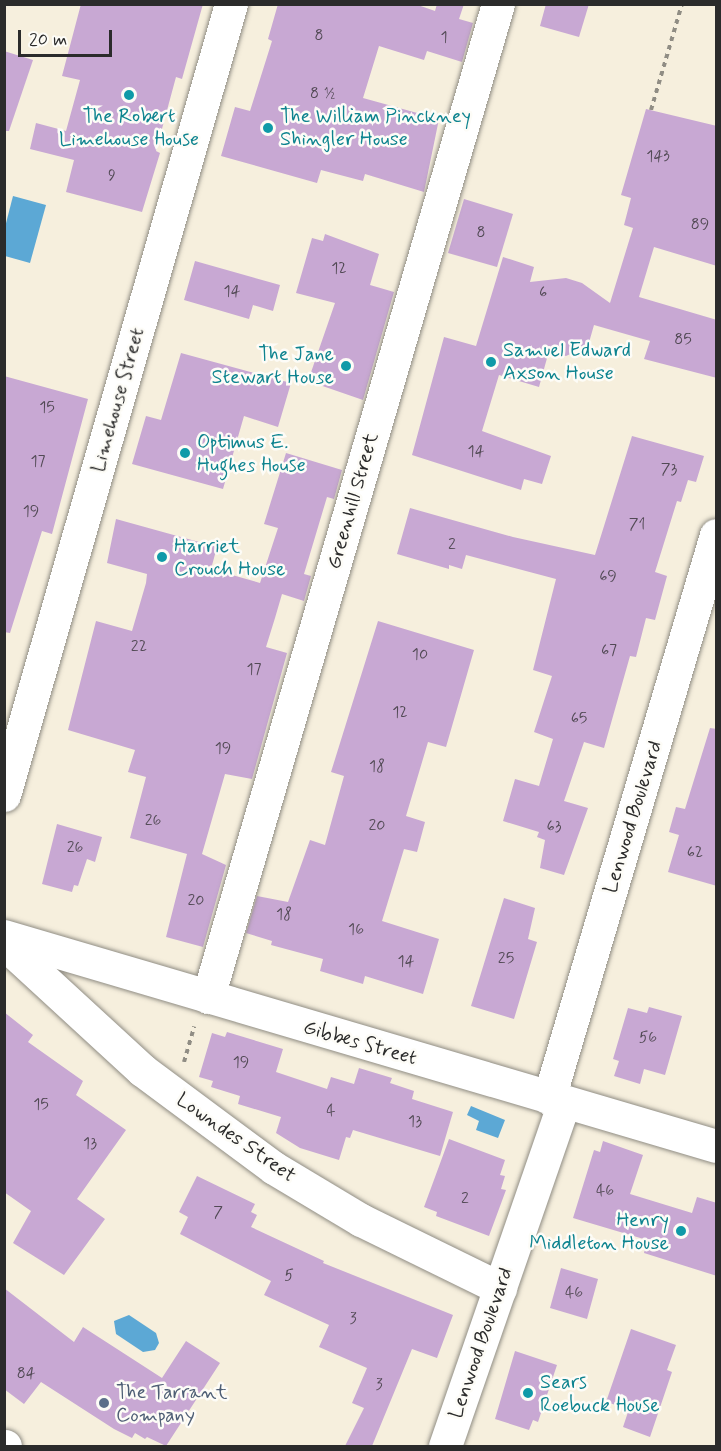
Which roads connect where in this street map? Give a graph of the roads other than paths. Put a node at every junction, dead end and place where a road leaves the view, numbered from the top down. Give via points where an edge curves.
1 (231, 4) edge
2 (498, 4) edge
3 (717, 535) edge
4 (4, 795) edge
5 (4, 936) edge
6 (4, 943) edge
7 (202, 1007) junction
8 (557, 1101) junction
9 (717, 1146) edge
10 (500, 1288) junction
11 (445, 1446) edge

1 - 4 street, Limehouse Street
2 - 7 street, Greenhill Street
3 - 8 street, Lenwood Boulevard
5 - 7 street, Gibbes Street
6 - 10 street, Lowndes Street via 142,1070 274,1168 361,1220
7 - 8 street, Gibbes Street
8 - 9 street, Gibbes Street
8 - 10 street, Lenwood Boulevard
10 - 11 street, Lenwood Boulevard

